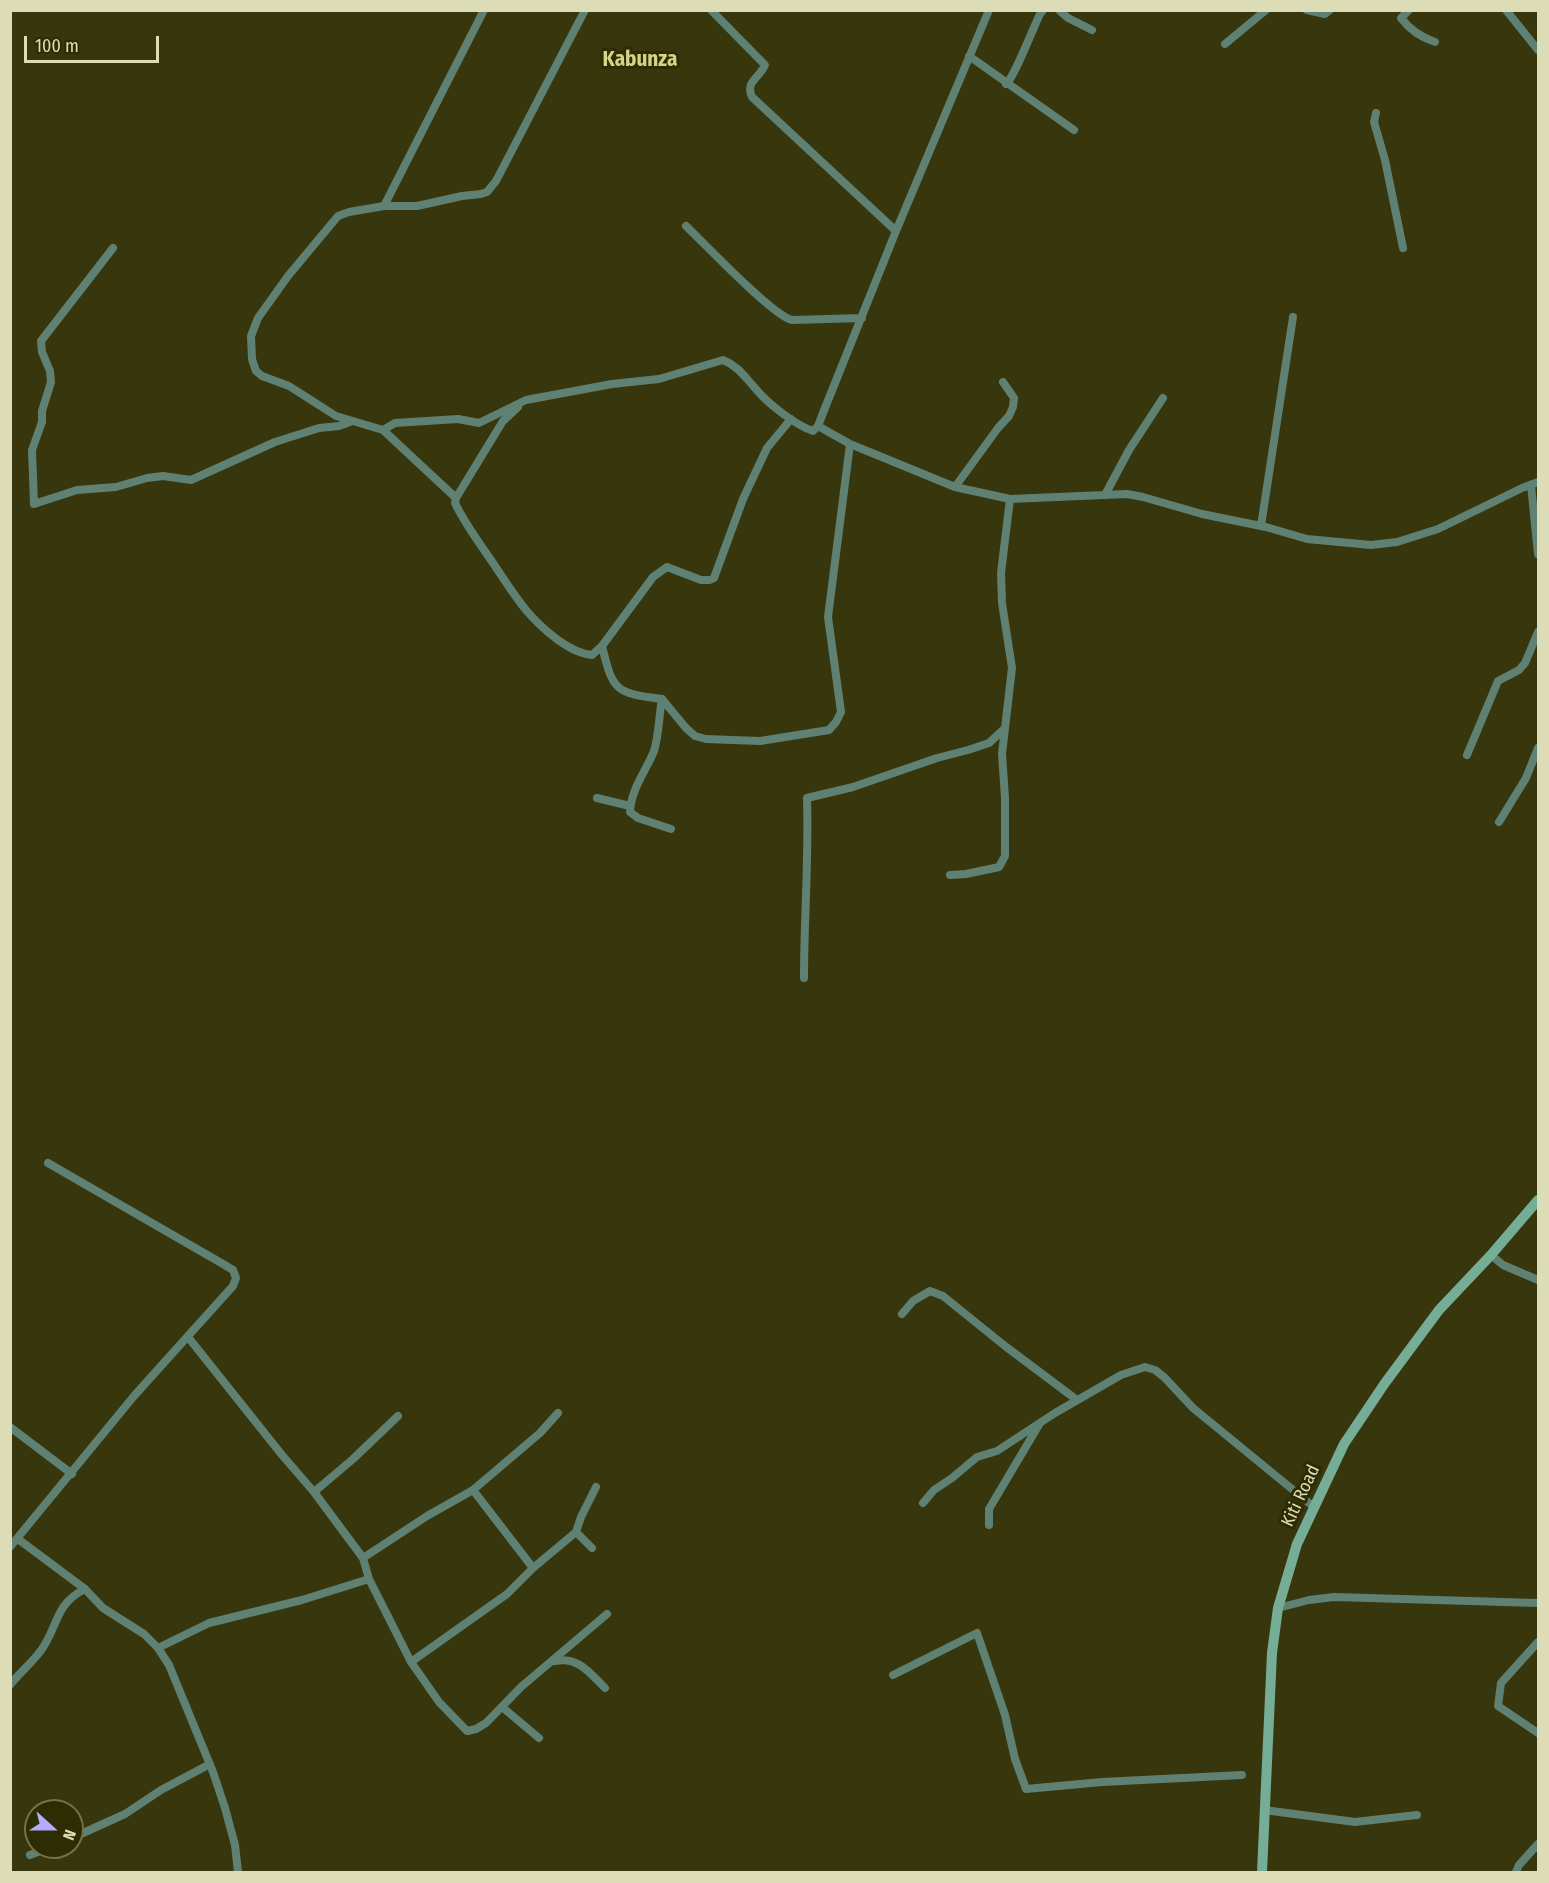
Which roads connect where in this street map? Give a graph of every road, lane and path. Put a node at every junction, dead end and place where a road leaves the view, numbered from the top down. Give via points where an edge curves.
1 (484, 10) edge
2 (585, 10) edge
3 (711, 10) edge
4 (989, 10) edge
5 (1043, 10) edge
6 (1059, 10) edge
7 (1266, 10) edge
8 (1307, 10) edge
9 (1330, 10) edge
10 (1409, 10) edge
11 (1506, 10) edge
12 (1092, 30) dead end
13 (1435, 42) dead end
14 (1225, 44) dead end
15 (1539, 50) edge
16 (969, 56) junction
17 (1006, 84) junction
18 (1376, 113) dead end
19 (1074, 130) dead end
20 (384, 206) junction
21 (686, 226) dead end
22 (896, 231) junction
23 (113, 248) dead end
24 (1403, 248) dead end
25 (1293, 317) dead end
26 (862, 318) junction
27 (1003, 382) dead end
28 (1163, 398) dead end
29 (526, 400) junction
30 (791, 419) junction
31 (350, 422) junction
32 (818, 426) junction
33 (383, 430) junction
34 (850, 444) junction
35 (1535, 483) edge
36 (955, 487) junction
37 (1105, 495) junction
38 (456, 498) junction
39 (1010, 499) junction
40 (1261, 526) junction
41 (1539, 554) edge
42 (1539, 632) edge
43 (602, 646) junction
44 (662, 699) junction
45 (1003, 730) junction
46 (1539, 748) edge
47 (1467, 755) dead end
48 (597, 798) dead end
49 (630, 806) junction
50 (1499, 822) dead end
51 (672, 829) dead end
52 (950, 875) dead end
53 (804, 978) dead end
54 (48, 1162) dead end
55 (1539, 1200) edge
56 (1491, 1255) junction
57 (1539, 1280) edge
58 (902, 1314) dead end
59 (188, 1337) junction
60 (1077, 1400) junction
61 (558, 1413) dead end
62 (398, 1416) dead end
63 (1041, 1422) junction
64 (10, 1427) edge
65 (72, 1474) junction
66 (596, 1487) dead end
67 (473, 1490) junction
68 (314, 1492) junction
69 (922, 1503) dead end
70 (1314, 1507) junction
71 (989, 1525) dead end
72 (576, 1532) junction
73 (18, 1539) junction
74 (10, 1547) edge
75 (592, 1548) dead end
76 (363, 1558) junction
77 (533, 1568) junction
78 (369, 1579) junction
79 (85, 1589) junction
80 (1539, 1604) edge
81 (1278, 1608) junction
82 (607, 1614) dead end
83 (1539, 1642) edge
84 (158, 1648) junction
85 (554, 1661) junction
86 (411, 1662) junction
87 (892, 1675) dead end
88 (10, 1685) edge
89 (605, 1688) dead end
90 (502, 1707) junction
91 (1539, 1733) edge
92 (539, 1738) dead end
93 (210, 1764) junction
94 (1242, 1776) dead end
95 (1264, 1810) junction
96 (1417, 1815) dead end
97 (84, 1833) edge
98 (1539, 1844) edge
99 (238, 1872) edge
100 (1262, 1872) edge
101 (1516, 1872) edge

1 - 20 street
2 - 20 street via 487,192 417,206
3 - 22 street via 765,65 750,85 752,97
4 - 16 street
5 - 17 street
6 - 12 street
7 - 14 street
8 - 9 street via 1326,14
10 - 13 street via 1401,18 1408,27
11 - 15 street
16 - 17 street
16 - 22 street
17 - 19 street
18 - 24 street via 1374,122
20 - 31 street via 338,216 288,276 258,318 251,336 256,371
21 - 26 street via 785,319
22 - 26 street
23 - 31 street via 41,341 51,382 32,450 34,504 77,490 116,487 147,478 191,480 275,442
25 - 40 street
26 - 32 street
27 - 36 street via 1014,398 1009,416
28 - 37 street
29 - 30 street via 659,379 723,360 740,370 761,395
29 - 33 street via 479,423 458,419 395,423
29 - 38 street via 503,421
30 - 32 street via 813,431
30 - 43 street via 768,448 714,578 701,580 673,568 663,569
31 - 33 street
32 - 34 street
33 - 38 street
34 - 36 street
34 - 44 street via 828,617 840,696 841,712 836,722 829,730 760,741 706,739 686,728
35 - 40 street via 1438,529 1397,542 1371,545 1307,539
35 - 41 street
36 - 39 street
37 - 39 street
37 - 40 street via 1143,496
38 - 43 street via 472,533 539,625 568,647 585,654 592,655
39 - 45 street via 1001,573 1012,668
42 - 47 street via 1525,663 1498,681
43 - 44 street via 609,675 618,690
44 - 49 street via 654,750
45 - 52 street via 1005,856 999,867
45 - 53 street via 968,750 853,788 807,798
46 - 50 street
48 - 49 street
49 - 51 street via 630,812 638,818
54 - 59 street via 232,1270 236,1278 233,1286
55 - 56 street, Kiti Road
56 - 57 street via 1503,1265
56 - 70 street, Kiti Road via 1439,1311 1385,1383 1344,1444
58 - 60 street via 913,1301 930,1292 943,1296
59 - 65 street via 134,1396
59 - 68 street
60 - 63 street
60 - 70 street via 1121,1375 1145,1367 1155,1370 1194,1408
61 - 67 street
62 - 68 street
63 - 69 street via 997,1451 977,1456
63 - 71 street via 989,1509
64 - 65 street
65 - 73 street
66 - 72 street
67 - 76 street
67 - 77 street
68 - 76 street
70 - 81 street, Kiti Road via 1297,1544
72 - 75 street
72 - 77 street
73 - 74 street
73 - 79 street
76 - 78 street
77 - 86 street via 507,1594
78 - 84 street via 209,1623
78 - 86 street
79 - 84 street via 103,1608 144,1634
79 - 88 street via 68,1600 44,1646
80 - 81 street via 1334,1597
81 - 95 street, Kiti Road
82 - 85 street
83 - 91 street via 1501,1683 1498,1706
84 - 93 street via 177,1681
85 - 89 street via 574,1661
85 - 90 street
86 - 90 street via 439,1702 467,1731 486,1724
87 - 94 street via 977,1633 1026,1789
90 - 92 street
93 - 97 street via 125,1814
93 - 99 street via 235,1845
95 - 96 street via 1355,1822
95 - 100 street, Kiti Road
98 - 101 street

